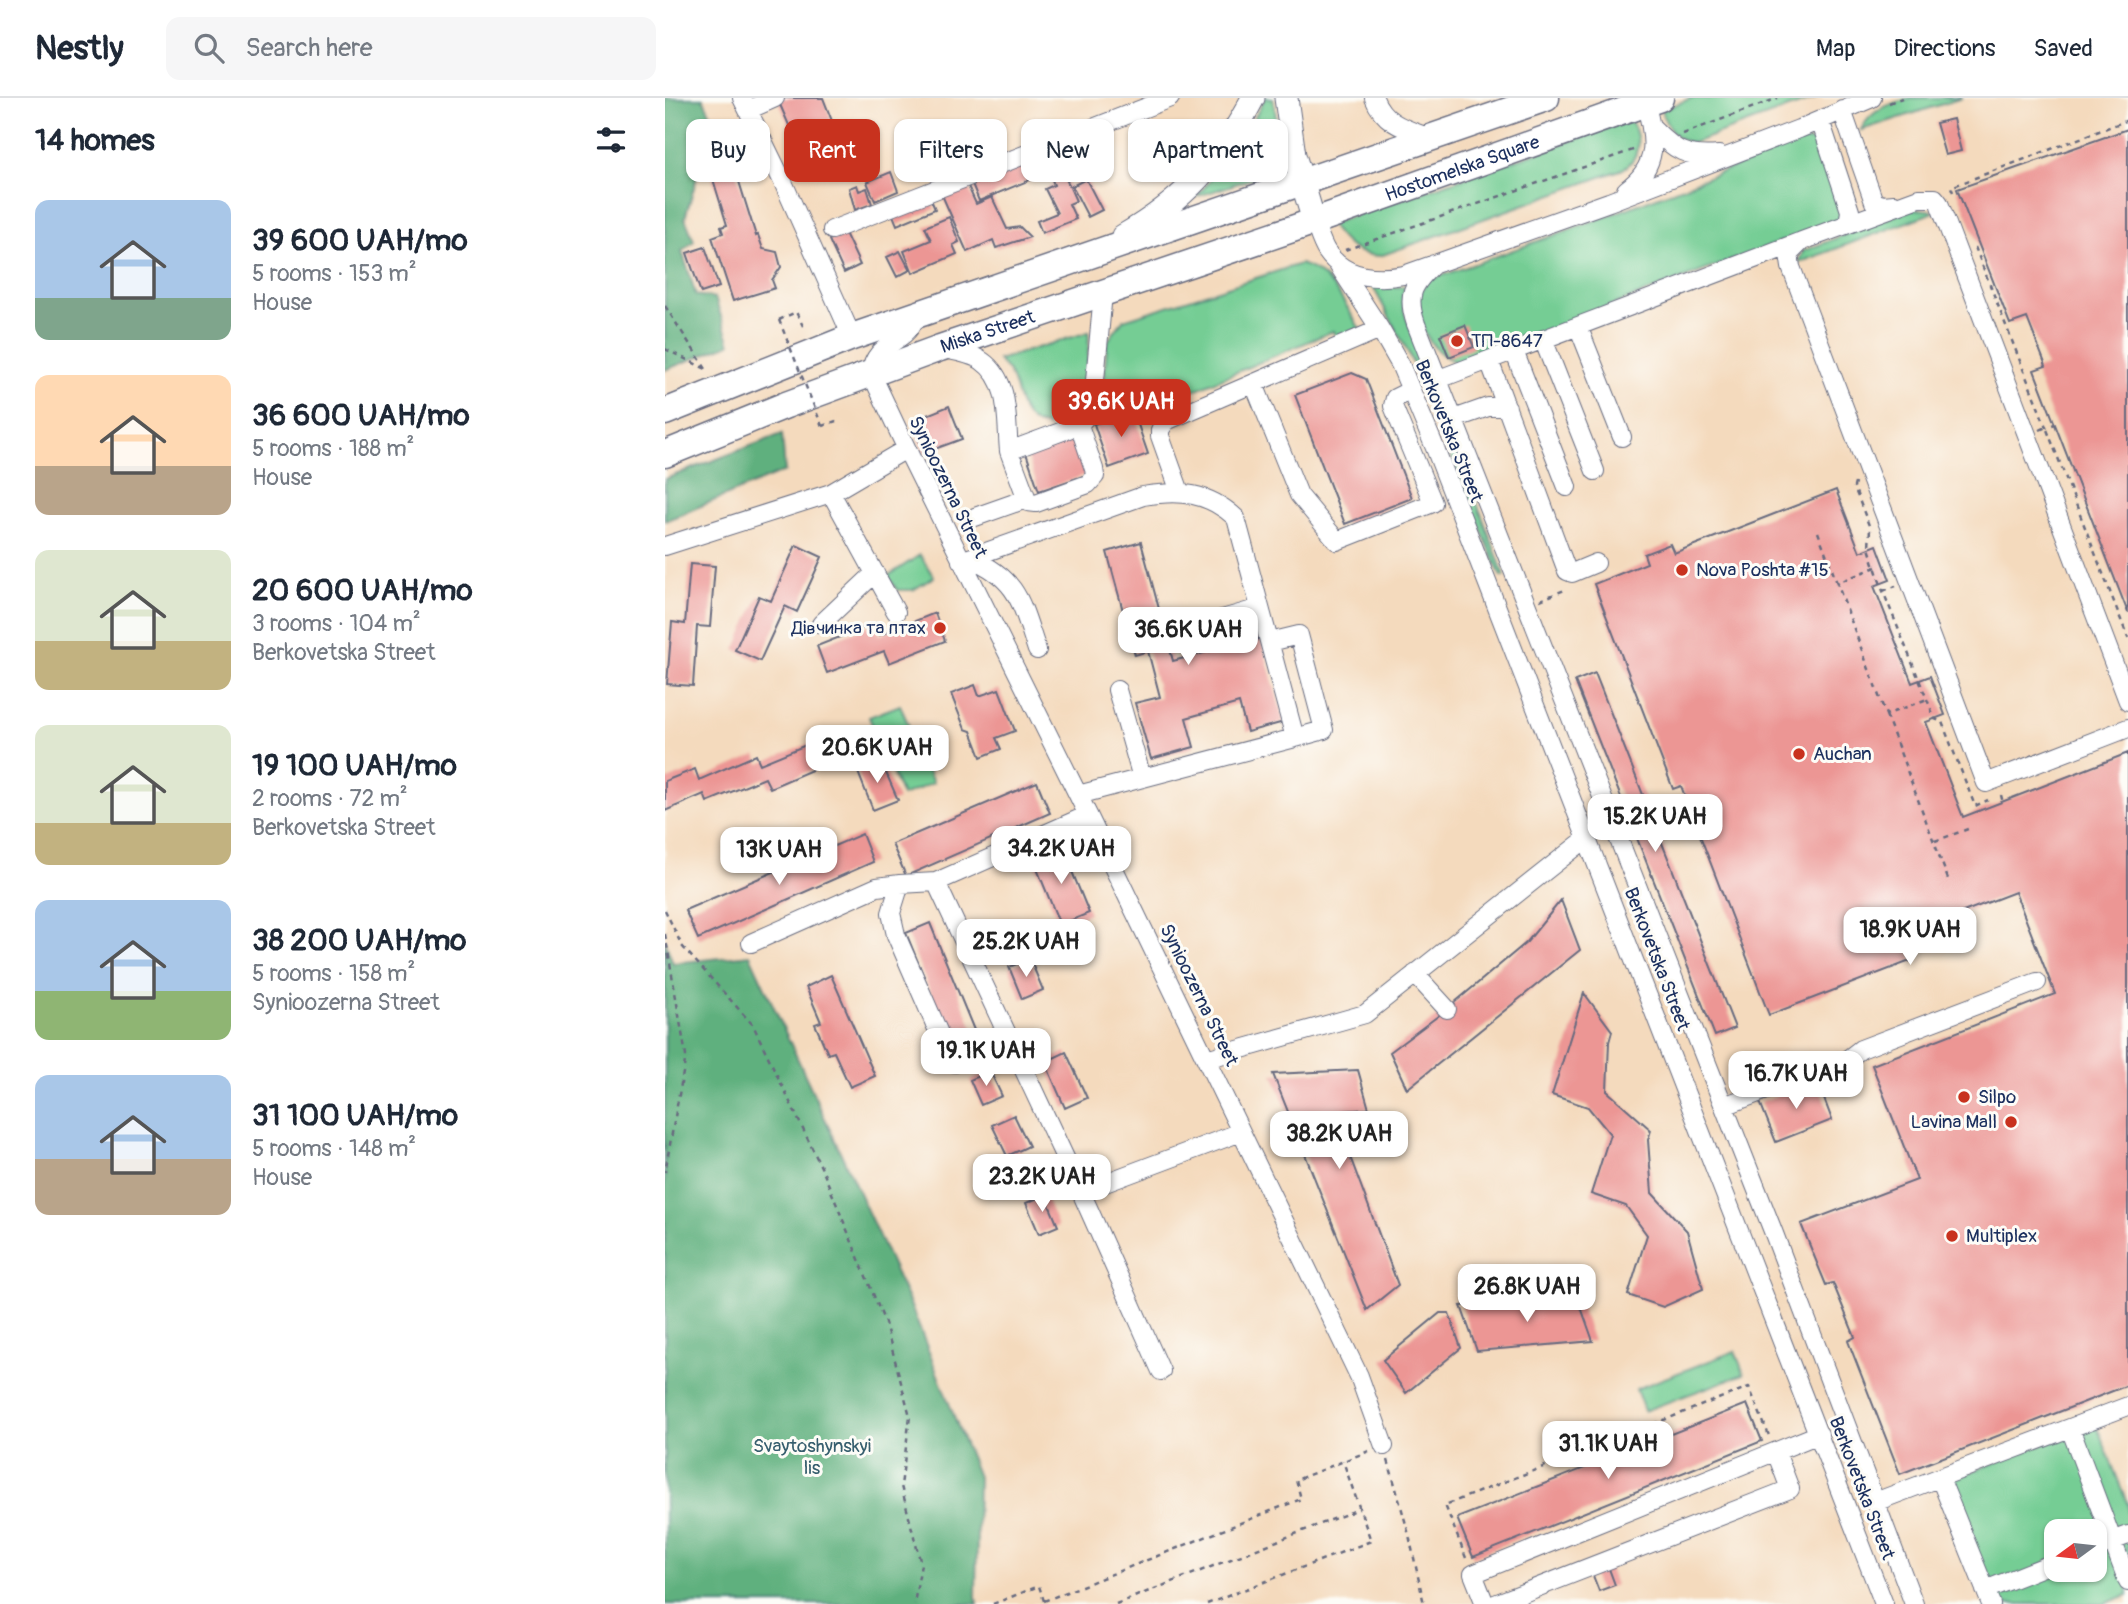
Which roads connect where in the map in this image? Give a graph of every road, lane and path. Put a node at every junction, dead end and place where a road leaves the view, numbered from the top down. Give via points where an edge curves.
1 (775, 98) edge
2 (1170, 98) edge
3 (1253, 98) edge
4 (1286, 98) edge
5 (1374, 98) edge
6 (1546, 98) edge
7 (1778, 98) edge
8 (1872, 98) edge
9 (1649, 100) edge
10 (745, 104) edge
11 (1842, 110) junction
12 (1820, 120) junction
13 (2128, 120) edge
14 (1657, 137) junction
15 (1430, 138) junction
16 (1736, 153) junction
17 (1301, 181) junction
18 (1956, 200) dead end
19 (1609, 202) junction
20 (1901, 204) junction
21 (1314, 221) junction
22 (1848, 224) junction
23 (832, 230) dead end
24 (1971, 238) dead end
25 (1802, 241) junction
26 (1088, 255) junction
27 (1331, 257) junction
28 (1434, 264) junction
29 (1103, 293) junction
30 (665, 306) edge
31 (918, 314) junction
32 (1578, 326) junction
33 (804, 328) dead end
34 (1380, 329) junction
35 (852, 337) junction
36 (1543, 340) junction
37 (940, 348) junction
38 (665, 349) edge
39 (1514, 351) junction
40 (1489, 360) junction
41 (871, 373) junction
42 (1439, 379) junction
43 (1254, 384) junction
44 (1411, 390) junction
45 (1507, 407) junction
46 (665, 412) edge
47 (1454, 419) junction
48 (839, 420) dead end
49 (2055, 424) dead end
50 (1079, 425) junction
51 (2046, 427) junction
52 (2027, 434) junction
53 (1622, 437) dead end
54 (906, 449) junction
55 (1009, 452) junction
56 (665, 454) edge
57 (1437, 455) junction
58 (1417, 463) junction
59 (1595, 471) dead end
60 (1444, 472) junction
61 (1424, 481) junction
62 (1567, 486) dead end
63 (1180, 492) junction
64 (831, 493) junction
65 (1025, 499) junction
66 (975, 517) dead end
67 (1818, 532) dead end
68 (665, 546) edge
69 (1869, 548) dead end
70 (966, 560) junction
71 (1596, 563) dead end
72 (1876, 567) junction
73 (875, 573) junction
74 (1572, 573) junction
75 (1837, 583) junction
76 (1537, 601) dead end
77 (1260, 608) junction
78 (897, 612) dead end
79 (821, 624) dead end
80 (1181, 631) dead end
81 (2128, 638) edge
82 (1269, 642) junction
83 (1037, 650) dead end
84 (1919, 680) dead end
85 (1117, 690) dead end
86 (1927, 699) dead end
87 (2128, 701) edge
88 (1885, 715) junction
89 (2128, 728) edge
90 (1295, 738) junction
91 (1142, 778) junction
92 (1078, 795) junction
93 (1088, 815) junction
94 (1968, 829) dead end
95 (1587, 838) junction
96 (1933, 841) junction
97 (1948, 880) dead end
98 (936, 882) junction
99 (900, 884) junction
100 (665, 910) edge
101 (665, 933) edge
102 (751, 943) dead end
103 (1415, 974) junction
104 (2037, 982) dead end
105 (1447, 1009) dead end
106 (1009, 1037) junction
107 (1206, 1059) junction
108 (1724, 1106) junction
109 (1241, 1132) junction
110 (665, 1172) edge
111 (1081, 1192) junction
112 (1161, 1371) dead end
113 (2128, 1406) edge
114 (2070, 1429) junction
115 (1819, 1434) junction
116 (1384, 1446) junction
117 (1776, 1452) junction
118 (1343, 1461) junction
119 (1940, 1478) junction
120 (1875, 1502) junction
121 (1359, 1509) junction
122 (2120, 1538) edge
123 (2044, 1568) edge
124 (1473, 1574) junction
125 (2128, 1582) edge
126 (1988, 1597) edge
127 (1045, 1603) edge
128 (914, 1604) edge
129 (993, 1604) edge
130 (1116, 1604) edge
131 (1207, 1604) edge
132 (1424, 1604) edge
133 (1485, 1604) edge
134 (1495, 1604) edge
135 (1884, 1604) edge
136 (1914, 1604) edge

1 - 10 street
2 - 23 street
3 - 26 main road via 1213,161 1175,202
4 - 17 main road
5 - 15 street via 1390,121
6 - 15 highway, Hostomelska Square
7 - 14 path
8 - 11 street
9 - 14 street
9 - 21 highway, Hostomelska Square
10 - 35 street
11 - 12 street
11 - 20 street via 1874,202
12 - 16 street
12 - 22 street via 1850,211
13 - 18 path via 1951,187
14 - 16 street via 1691,155
14 - 19 street via 1640,180
14 - 27 path
15 - 17 highway, Hostomelska Square
16 - 19 street
17 - 21 main road
17 - 26 highway, Miska Street
19 - 28 street
20 - 22 street
20 - 52 street via 1926,197 1939,203
21 - 27 street, Berkovetska Street
21 - 29 highway, Miska Street
22 - 25 street
24 - 51 path
25 - 32 street
25 - 89 street via 1789,254 1791,267 1986,783
26 - 31 highway, Miska Street
27 - 28 street via 1368,278 1404,275
27 - 34 street, Berkovetska Street
28 - 42 street, Berkovetska Street via 1417,279 1411,308
29 - 37 highway, Miska Street
29 - 50 street via 1093,402
30 - 38 path via 706,369
31 - 35 highway, Miska Street
31 - 41 street via 904,334 878,354
32 - 36 street
32 - 53 street
33 - 48 path, bridge via 796,312 779,320 822,426
34 - 43 street
34 - 44 street, Berkovetska Street
35 - 46 highway, Miska Street
36 - 39 street
36 - 59 street
37 - 41 highway, Miska Street
37 - 55 street via 980,359 992,370 1008,410
39 - 40 street
39 - 62 street
40 - 42 street
40 - 45 street
41 - 54 street, Synioozerna Street
41 - 56 highway, Miska Street
42 - 47 street, Berkovetska Street
43 - 61 street via 1299,495 1336,541 1433,503
43 - 63 street via 1162,425 1160,436
44 - 57 street, Berkovetska Street
44 - 58 street via 1395,398 1393,406
45 - 47 street via 1488,407
45 - 74 street via 1567,571
47 - 108 street, Berkovetska Street
49 - 51 path
50 - 55 street
50 - 65 street via 1094,469 1092,481 1036,503
51 - 52 path
51 - 81 path
52 - 87 street
54 - 64 street
54 - 70 street, Synioozerna Street
55 - 65 street
57 - 58 street
57 - 60 street, Berkovetska Street
58 - 61 street
60 - 61 street
60 - 95 street, Berkovetska Street
63 - 70 street via 1143,496
63 - 77 street via 1222,505 1236,519
64 - 68 street
64 - 73 street
65 - 66 street
67 - 75 path
69 - 72 path
70 - 83 street via 989,566 1008,581 1019,597
70 - 92 street, Synioozerna Street
71 - 74 street
72 - 75 path
72 - 84 path
73 - 78 street
73 - 79 street
74 - 76 path via 1570,588
75 - 88 path
77 - 80 street
77 - 82 street
82 - 90 street
82 - 90 street via 1299,635 1324,730
85 - 91 street
86 - 88 path
88 - 96 path
90 - 91 street
91 - 92 street
92 - 93 street, Synioozerna Street
93 - 98 street
93 - 107 street, Synioozerna Street
94 - 96 path
95 - 103 street
95 - 115 street, Berkovetska Street
96 - 97 path
98 - 99 street
98 - 106 street
99 - 102 street via 877,887
99 - 106 street via 891,913 896,935 955,1063
100 - 128 path via 682,946 753,1025 823,1171 885,1323 911,1416 901,1486 921,1564
101 - 110 path via 686,1056
103 - 105 street
103 - 107 street via 1365,1014
104 - 108 street
106 - 111 street
107 - 109 street, Synioozerna Street
108 - 120 street, Berkovetska Street
109 - 111 street
109 - 116 street, Synioozerna Street via 1359,1376
111 - 112 street
113 - 114 street
114 - 119 street
114 - 122 street
115 - 117 street
115 - 135 street, Berkovetska Street
116 - 118 path
116 - 132 path
117 - 124 street
117 - 124 path via 1749,1387 1445,1506
117 - 134 street via 1790,1489
118 - 121 path
118 - 127 path via 1296,1480 1301,1499
119 - 120 street
119 - 126 street
120 - 136 street, Berkovetska Street
121 - 130 path
121 - 131 path via 1371,1541
122 - 125 street
123 - 126 street
124 - 133 street
127 - 129 path via 1039,1586

